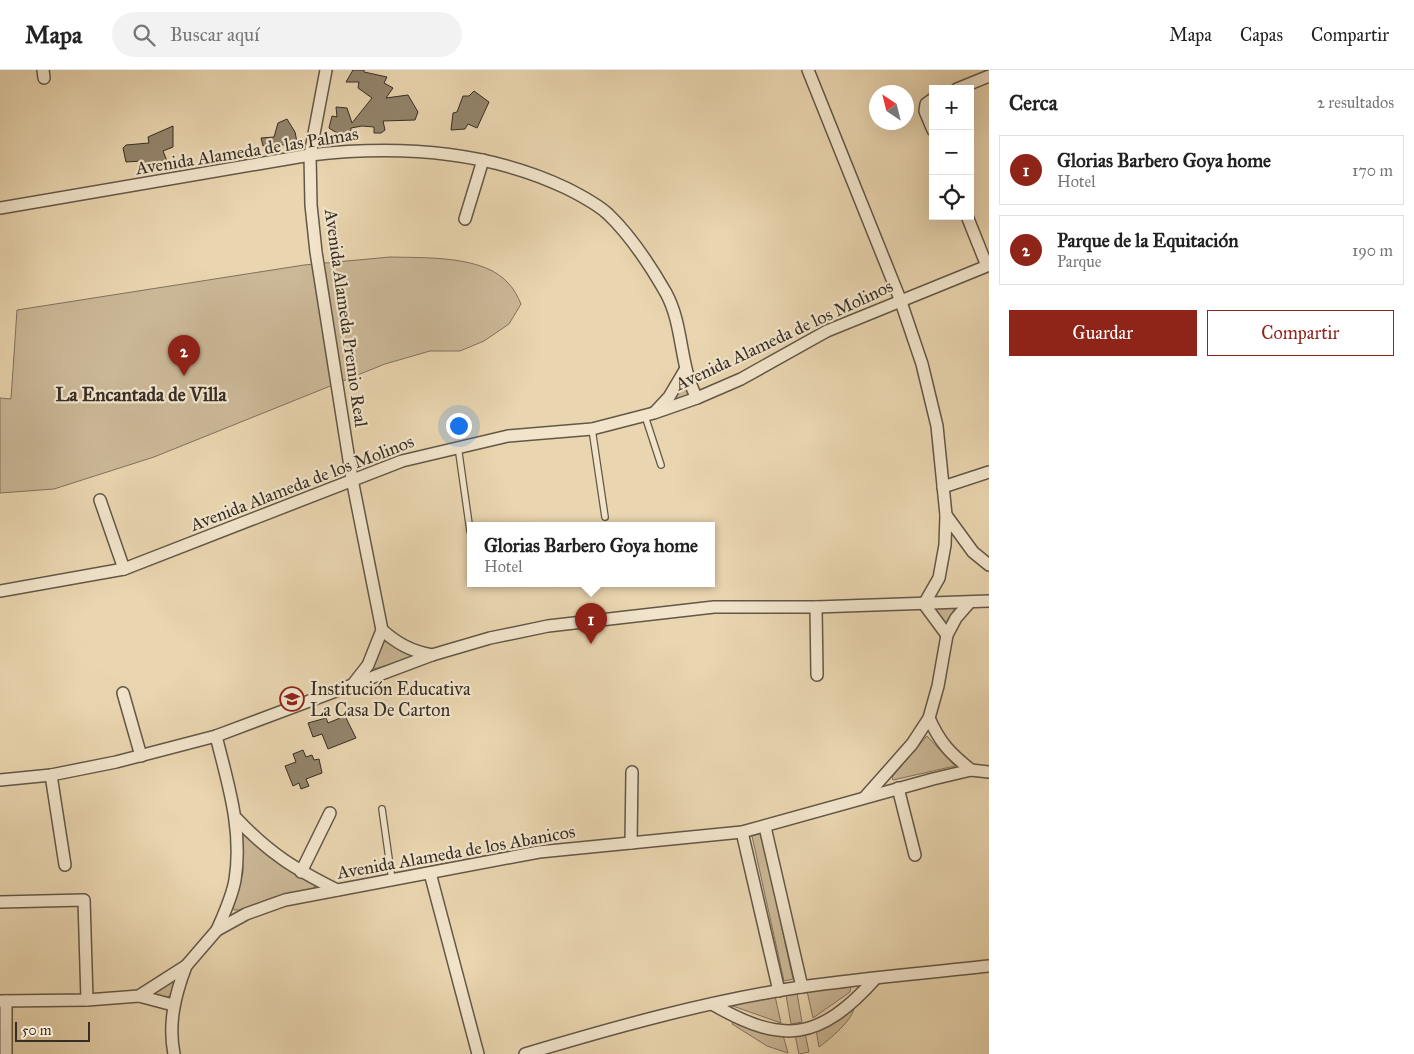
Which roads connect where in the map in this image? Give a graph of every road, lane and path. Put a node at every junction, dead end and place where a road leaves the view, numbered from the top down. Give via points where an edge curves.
1 (326, 70) edge
2 (808, 70) edge
3 (989, 76) edge
4 (967, 85) edge
5 (929, 102) edge
6 (929, 120) edge
7 (310, 155) junction
8 (483, 160) junction
9 (0, 208) edge
10 (465, 219) dead end
11 (968, 220) edge
12 (984, 268) edge
13 (900, 299) junction
14 (685, 370) junction
15 (698, 398) junction
16 (650, 415) junction
17 (592, 428) junction
18 (458, 446) junction
19 (661, 465) dead end
20 (989, 472) edge
21 (352, 479) junction
22 (943, 487) junction
23 (100, 500) dead end
24 (946, 515) junction
25 (605, 517) dead end
26 (469, 522) edge
27 (989, 565) edge
28 (124, 569) junction
29 (0, 591) edge
30 (989, 601) edge
31 (970, 602) junction
32 (924, 604) junction
33 (816, 607) junction
34 (382, 630) junction
35 (947, 634) junction
36 (432, 655) junction
37 (817, 675) dead end
38 (354, 683) junction
39 (123, 693) dead end
40 (929, 718) junction
41 (216, 736) junction
42 (141, 756) junction
43 (971, 770) junction
44 (632, 772) dead end
45 (989, 772) edge
46 (51, 775) junction
47 (0, 780) edge
48 (898, 788) junction
49 (866, 796) junction
50 (382, 809) dead end
51 (330, 813) dead end
52 (237, 819) junction
53 (765, 827) junction
54 (742, 832) junction
55 (631, 843) junction
56 (915, 855) dead end
57 (65, 865) dead end
58 (301, 872) junction
59 (430, 873) junction
60 (392, 880) junction
61 (337, 890) junction
62 (0, 902) edge
63 (217, 930) junction
64 (186, 966) junction
65 (989, 966) edge
66 (874, 978) junction
67 (802, 987) junction
68 (779, 991) junction
69 (139, 996) junction
70 (87, 1000) junction
71 (3, 1001) edge
72 (712, 1004) junction
73 (173, 1005) junction
74 (6, 1054) edge
75 (174, 1054) edge
76 (478, 1054) edge
77 (525, 1054) edge

1 - 7 street, Avenida Alameda Premio Real
2 - 13 street
3 - 4 street
5 - 6 street via 925,111
7 - 8 street, Avenida Alameda de las Palmas via 382,149
7 - 9 street, Avenida Alameda de las Palmas
7 - 21 street, Avenida Alameda Premio Real via 316,252
8 - 10 street
8 - 14 street, Avenida Alameda de las Palmas via 535,174 607,212 637,245 667,295 673,308
11 - 12 street
12 - 13 street, Avenida Alameda de los Molinos
13 - 15 street, Avenida Alameda de los Molinos via 827,331 741,379
13 - 22 street via 938,426
14 - 15 street, Avenida Alameda de las Palmas
14 - 16 street via 669,397
15 - 16 street, Avenida Alameda de los Molinos
16 - 17 street, Avenida Alameda de los Molinos
16 - 19 lane
17 - 18 street, Avenida Alameda de los Molinos via 508,436
17 - 25 lane
18 - 21 street, Avenida Alameda de los Molinos
18 - 26 lane
20 - 22 street
21 - 28 street, Avenida Alameda de los Molinos
21 - 34 street, Avenida Alameda Premio Real
22 - 24 street
23 - 28 street
24 - 27 street via 973,552
24 - 32 street via 943,562 939,578
28 - 29 street, Avenida Alameda de los Molinos
30 - 31 street
31 - 32 street
31 - 35 street
32 - 33 street
32 - 35 street
33 - 36 street via 714,608 606,618 490,638
33 - 37 street
34 - 36 street via 412,651
34 - 38 street via 368,665
35 - 40 street
36 - 38 street
38 - 41 street
39 - 42 street
40 - 43 street via 938,740
40 - 49 street via 903,756
41 - 42 street
41 - 52 street
42 - 46 street
43 - 45 street
43 - 48 street, Avenida Alameda de los Abanicos
44 - 55 street
46 - 47 street
46 - 57 street
48 - 49 street, Avenida Alameda de los Abanicos
48 - 56 street
49 - 53 street, Avenida Alameda de los Abanicos
50 - 60 lane
51 - 58 street
52 - 58 street via 262,846
52 - 63 street via 235,881
53 - 54 street, Avenida Alameda de los Abanicos
53 - 67 street
54 - 55 street, Avenida Alameda de los Abanicos
54 - 68 street
55 - 59 street, Avenida Alameda de los Abanicos via 539,852
58 - 61 street
59 - 60 street, Avenida Alameda de los Abanicos
59 - 76 street
60 - 61 street, Avenida Alameda de los Abanicos
61 - 63 street, Avenida Alameda de los Abanicos via 285,900 246,914
62 - 70 street via 84,900
63 - 64 street, Avenida Alameda de los Abanicos
64 - 69 street, Avenida Alameda de los Abanicos
64 - 73 street
65 - 66 street
66 - 67 street
66 - 72 street via 860,995 836,1013 800,1032 788,1033 757,1025 736,1018
67 - 68 street
68 - 72 street
69 - 70 street, Avenida Alameda de los Abanicos
69 - 73 street
70 - 71 street, Avenida Alameda de los Abanicos
71 - 74 street
72 - 77 street
73 - 75 street

